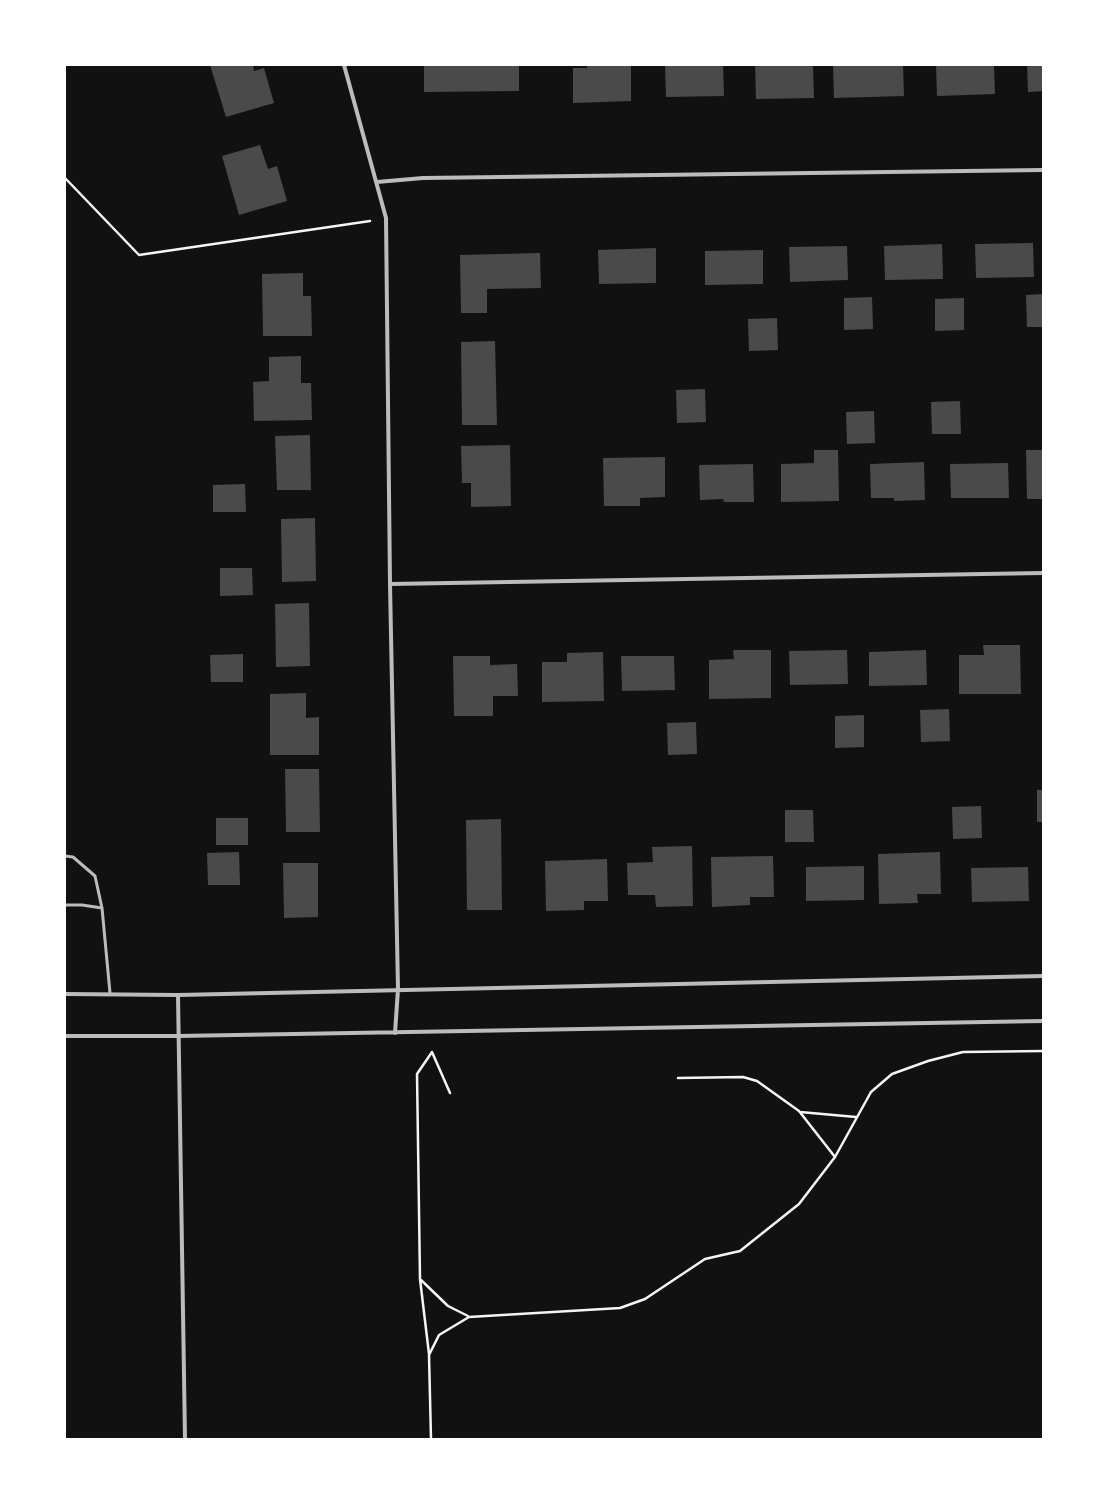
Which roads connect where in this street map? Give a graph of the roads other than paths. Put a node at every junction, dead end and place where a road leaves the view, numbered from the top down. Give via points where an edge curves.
1 (344, 65) edge
2 (1043, 170) edge
3 (378, 182) junction
4 (1043, 572) edge
5 (390, 584) junction
6 (65, 856) edge
7 (65, 905) edge
8 (102, 908) junction
9 (1043, 976) edge
10 (398, 989) junction
11 (110, 993) junction
12 (65, 994) edge
13 (178, 994) junction
14 (1043, 1021) edge
15 (395, 1033) junction
16 (65, 1036) edge
17 (178, 1036) junction
18 (184, 1439) edge

1 - 3 street
2 - 3 street via 423,178
3 - 5 street via 386,218
4 - 5 street
5 - 10 street
6 - 8 lane via 73,857 95,876
7 - 8 lane
8 - 11 lane
9 - 10 street
10 - 13 street
10 - 15 street
11 - 12 street
11 - 13 street
13 - 17 street
14 - 15 street
15 - 17 street
16 - 17 street
17 - 18 street

